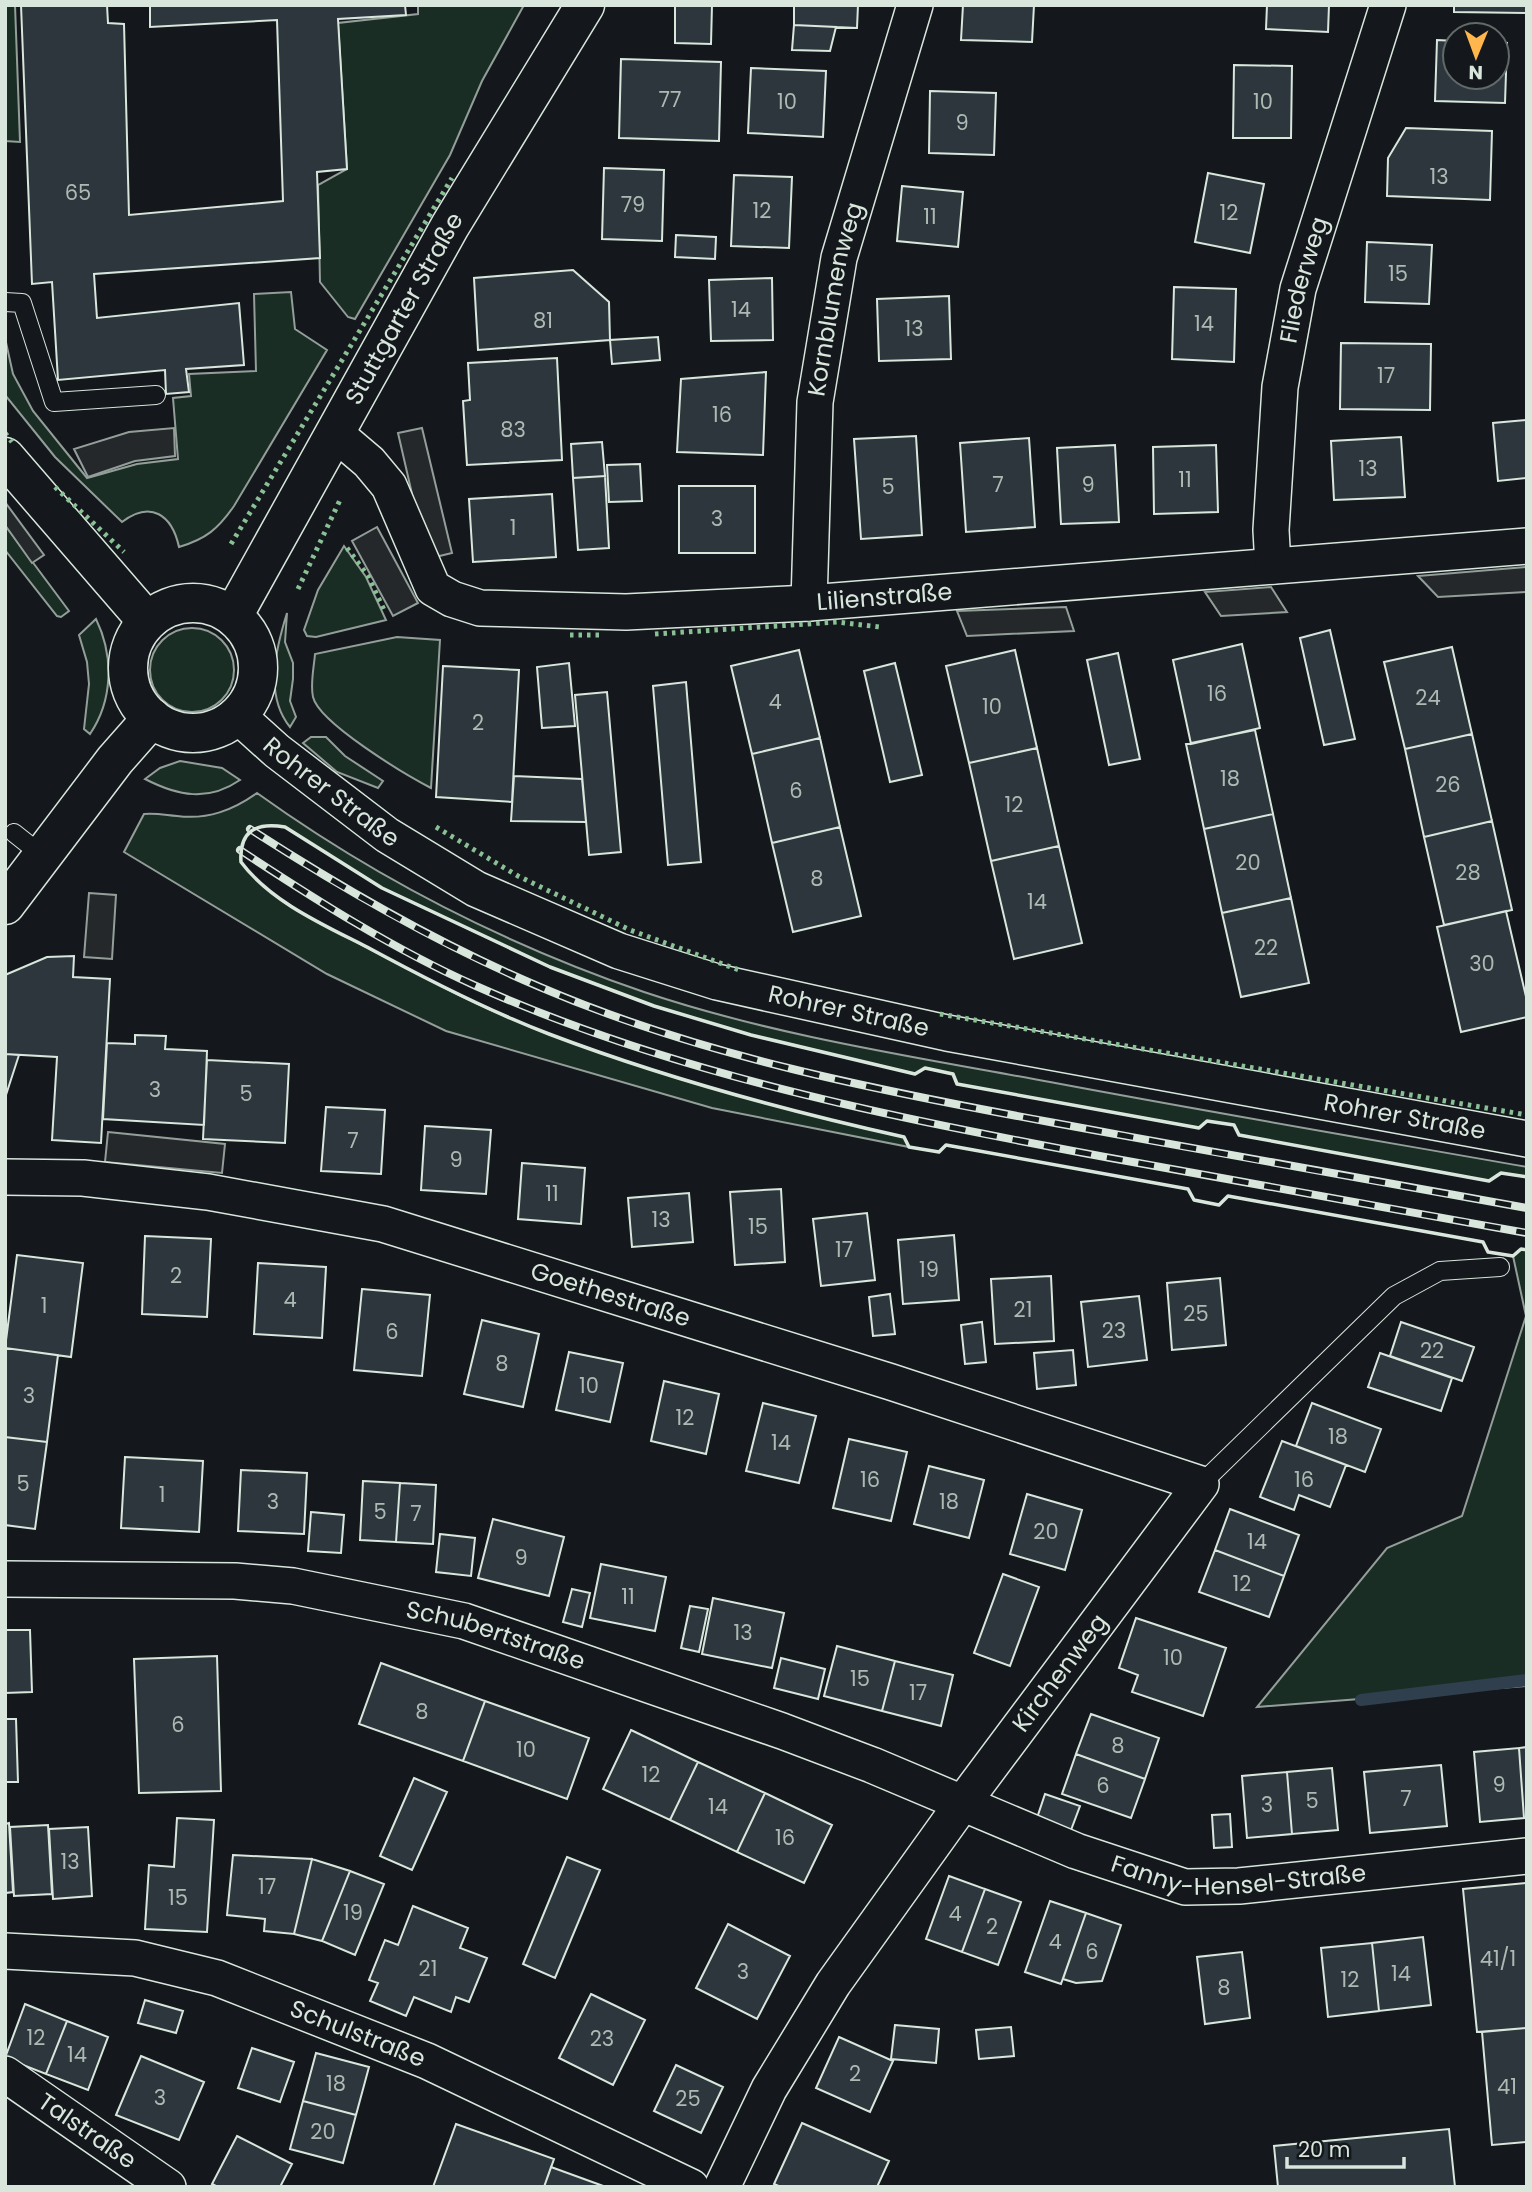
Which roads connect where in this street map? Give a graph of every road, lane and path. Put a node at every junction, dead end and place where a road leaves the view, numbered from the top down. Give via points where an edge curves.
1 (585, 5) edge
2 (915, 5) edge
3 (1388, 5) edge
4 (5, 302) edge
5 (156, 395) dead end
6 (336, 434) junction
7 (5, 457) edge
8 (1527, 546) edge
9 (1273, 566) junction
10 (809, 603) junction
11 (233, 616) junction
12 (147, 621) junction
13 (237, 715) junction
14 (152, 718) junction
15 (5, 905) edge
16 (1527, 1139) edge
17 (5, 1177) edge
18 (1500, 1267) dead end
19 (1201, 1484) junction
20 (5, 1579) edge
21 (962, 1804) junction
22 (1527, 1856) edge
23 (5, 1951) edge
24 (5, 2074) edge
25 (673, 2183) edge
26 (169, 2187) edge
27 (722, 2187) edge

1 - 6 main road, Stuttgarter Straße via 450,226
2 - 10 street, Kornblumenweg via 839,258 815,402
3 - 9 street, Fliederweg via 1298,289 1280,387
4 - 5 lane via 22,303 54,402
6 - 10 street, Lilienstraße via 389,486 432,588 452,599 480,608 562,612
6 - 11 main road, Stuttgarter Straße
7 - 12 main road
8 - 9 street, Lilienstraße
9 - 10 street, Lilienstraße
11 - 12 main road via 212,606 189,603 166,608
11 - 13 main road via 248,633 257,654 251,698
12 - 14 main road via 132,643 129,684
13 - 14 main road via 217,728 195,733 172,729
13 - 16 street, Rohrer Straße via 387,835 476,889 619,951 717,982 947,1033
14 - 15 main road via 28,844
17 - 19 street, Goethestraße via 83,1178 208,1192 383,1224
18 - 19 lane, Kirchenweg via 1440,1271 1394,1296
19 - 21 street, Kirchenweg
20 - 21 street, Schubertstraße via 235,1581 293,1586 464,1621 782,1731
21 - 22 street, Fanny-Hensel-Straße via 1098,1859 1185,1887 1239,1886
21 - 27 street, Kirchenweg via 809,2019
23 - 25 street, Schulstraße via 135,1958 217,1978 427,2061
24 - 26 street, Talstraße

